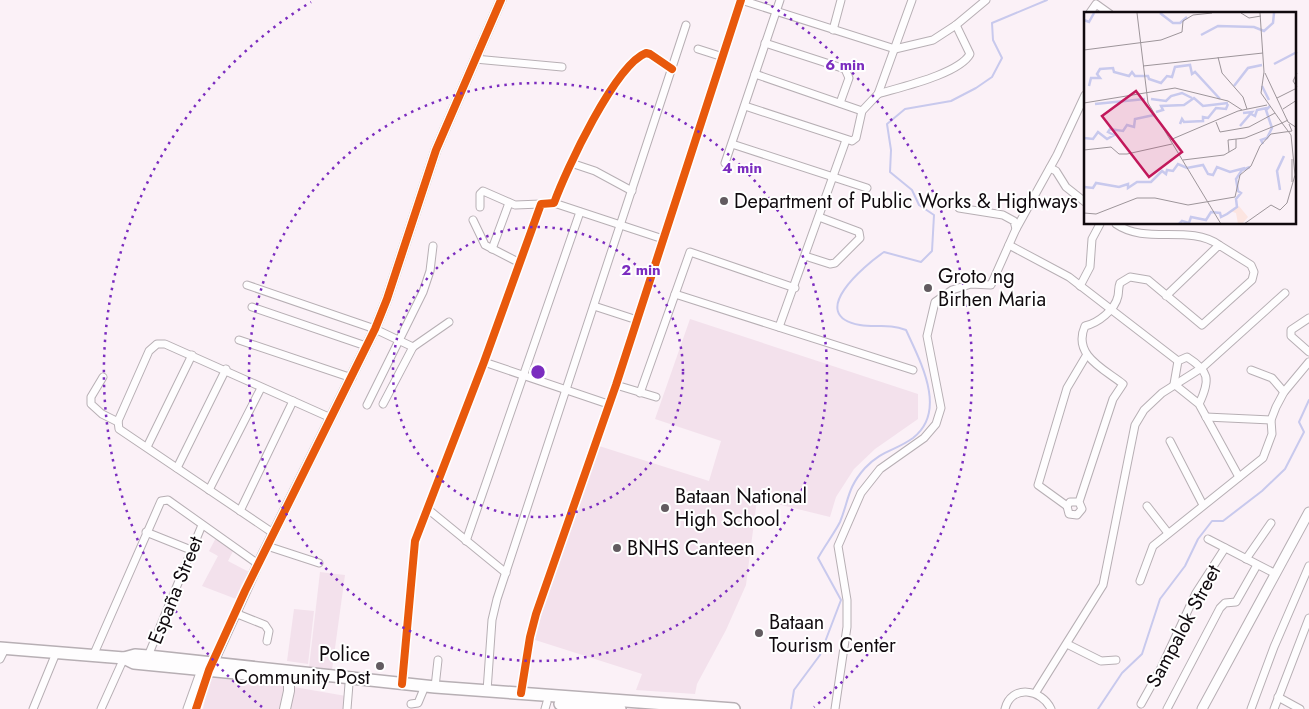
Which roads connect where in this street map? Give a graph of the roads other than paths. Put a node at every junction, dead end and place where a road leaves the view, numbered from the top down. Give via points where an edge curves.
1 (501, 0) edge
2 (741, 0) edge
3 (780, 0) edge
4 (841, 0) edge
5 (912, 0) edge
6 (986, 0) edge
7 (776, 11) junction
8 (1090, 12) edge
9 (1107, 12) edge
10 (686, 25) dead end
11 (956, 25) junction
12 (833, 30) junction
13 (765, 43) junction
14 (698, 49) dead end
15 (895, 49) junction
16 (722, 57) junction
17 (475, 59) junction
18 (562, 67) dead end
19 (672, 69) junction
20 (755, 74) junction
21 (878, 94) junction
22 (1084, 97) edge
23 (840, 103) junction
24 (745, 106) junction
25 (862, 111) junction
26 (846, 140) junction
27 (732, 144) junction
28 (571, 163) junction
29 (725, 163) dead end
30 (1050, 168) junction
31 (832, 178) junction
32 (867, 188) dead end
33 (632, 190) junction
34 (1084, 201) edge
35 (509, 203) junction
36 (554, 203) junction
37 (541, 204) junction
38 (480, 208) dead end
39 (959, 208) dead end
40 (580, 212) junction
41 (819, 217) junction
42 (473, 220) dead end
43 (620, 225) junction
44 (1099, 225) edge
45 (1118, 225) edge
46 (1016, 229) junction
47 (663, 239) junction
48 (1009, 244) junction
49 (1219, 245) junction
50 (433, 246) dead end
51 (492, 249) junction
52 (806, 256) junction
53 (520, 263) junction
54 (247, 285) dead end
55 (1080, 286) junction
56 (794, 288) junction
57 (1285, 293) dead end
58 (675, 294) junction
59 (1166, 296) junction
60 (594, 306) junction
61 (252, 307) dead end
62 (1109, 310) junction
63 (1309, 318) edge
64 (637, 320) junction
65 (449, 322) dead end
66 (780, 326) junction
67 (375, 328) junction
68 (239, 340) dead end
69 (399, 341) junction
70 (366, 346) junction
71 (413, 347) junction
72 (1309, 352) edge
73 (192, 356) junction
74 (1086, 356) junction
75 (1178, 361) junction
76 (484, 362) junction
77 (1309, 362) edge
78 (1203, 367) junction
79 (226, 369) junction
80 (913, 370) dead end
81 (1250, 370) dead end
82 (524, 375) junction
83 (103, 377) dead end
84 (352, 378) junction
85 (1174, 384) junction
86 (616, 385) junction
87 (261, 388) junction
88 (566, 389) junction
89 (1284, 392) junction
90 (640, 393) junction
91 (656, 397) dead end
92 (294, 401) junction
93 (383, 404) dead end
94 (608, 404) junction
95 (1199, 404) junction
96 (367, 405) dead end
97 (1206, 417) junction
98 (331, 418) junction
99 (1272, 420) junction
100 (118, 422) junction
101 (1170, 441) dead end
102 (146, 447) junction
103 (177, 468) junction
104 (1239, 477) junction
105 (209, 490) junction
106 (1079, 502) junction
107 (1067, 506) junction
108 (1147, 506) dead end
109 (1203, 506) junction
110 (429, 510) junction
111 (240, 511) junction
112 (1309, 512) edge
113 (1271, 523) dead end
114 (1307, 523) edge
115 (202, 525) junction
116 (146, 532) junction
117 (273, 533) junction
118 (1168, 533) junction
119 (1208, 539) dead end
120 (466, 541) junction
121 (267, 546) junction
122 (1225, 548) junction
123 (191, 550) junction
124 (1246, 559) junction
125 (319, 563) dead end
126 (258, 564) junction
127 (1258, 564) junction
128 (1309, 566) edge
129 (506, 573) junction
130 (1276, 574) junction
131 (1140, 581) dead end
132 (235, 613) junction
133 (1309, 618) edge
134 (267, 641) dead end
135 (1067, 644) junction
136 (2, 652) edge
137 (56, 653) junction
138 (94, 656) junction
139 (148, 656) junction
140 (124, 658) junction
141 (438, 660) dead end
142 (1116, 660) dead end
143 (207, 665) junction
144 (289, 674) junction
145 (349, 684) junction
146 (402, 684) junction
147 (435, 687) junction
148 (422, 691) junction
149 (487, 691) junction
150 (1036, 692) junction
151 (521, 693) junction
152 (1278, 696) junction
153 (411, 704) dead end
154 (1141, 704) dead end
155 (188, 706) edge
156 (196, 706) edge
157 (546, 706) edge
158 (34, 709) edge
159 (101, 709) edge
160 (285, 709) edge
161 (347, 709) edge
162 (620, 709) edge
163 (734, 709) edge
164 (835, 709) edge
165 (1005, 709) edge
166 (1051, 709) edge
167 (1167, 709) edge
168 (1202, 709) edge
169 (1251, 709) edge
170 (1274, 709) edge
171 (1300, 709) edge

1 - 17 street
2 - 7 street
2 - 16 street
3 - 7 street
4 - 12 street
5 - 15 street
6 - 11 street
7 - 12 street
7 - 13 street
8 - 9 street via 1096,4
10 - 19 street
11 - 15 street via 933,40
11 - 21 street via 970,54 967,60 941,74
12 - 15 street
13 - 20 street
13 - 23 street via 845,69 849,78
14 - 16 street
15 - 21 street
16 - 47 street
17 - 18 street
17 - 67 street via 436,150
19 - 28 street via 646,53 638,56 624,71
19 - 33 street
20 - 23 street
20 - 24 street
21 - 25 street
22 - 30 street
23 - 25 street
24 - 26 street
24 - 27 street
25 - 26 street via 856,138
26 - 31 street
27 - 29 street
27 - 31 street
28 - 33 street
28 - 36 street
30 - 34 street
30 - 46 street
31 - 32 street
31 - 41 street
33 - 43 street
35 - 37 street via 523,206
35 - 38 street via 484,191 480,194
35 - 51 street
36 - 37 street
36 - 40 street
37 - 53 street
39 - 46 street via 1003,215 1014,221
40 - 43 street
40 - 82 street
41 - 52 street
41 - 52 street via 859,232 860,238 830,264
42 - 51 street via 482,242
43 - 47 street
43 - 60 street
44 - 55 street via 1092,239 1090,267
45 - 49 street via 1133,233 1207,238
46 - 48 street
47 - 64 street
48 - 55 street
48 - 164 street via 991,286 971,284 952,290 936,302 927,336 941,408 936,424 924,438 880,469 854,507 838,546 847,600 847,628
49 - 59 street
49 - 59 street via 1251,265 1254,272 1252,280 1202,325
50 - 69 street via 423,292
51 - 53 street
52 - 56 street
53 - 76 street
54 - 67 street
55 - 62 street
56 - 58 street via 690,252
56 - 66 street
57 - 78 street
58 - 66 street
58 - 90 street
59 - 62 street via 1148,280 1130,277 1120,284
60 - 64 street
60 - 88 street
61 - 70 street
62 - 74 street via 1096,323 1085,326 1082,340
62 - 75 street
63 - 72 street via 1290,330 1291,336
64 - 86 street
65 - 71 street
66 - 80 street
67 - 69 street
67 - 70 street
68 - 84 street
69 - 71 street
69 - 96 street
70 - 84 street
71 - 93 street
73 - 79 street
73 - 100 street via 165,344 157,344 150,351
73 - 102 street
74 - 106 street via 1123,384 1113,399
74 - 107 street via 1067,388 1038,486
75 - 78 street via 1187,357
75 - 85 street
76 - 82 street
76 - 110 street
77 - 89 street
78 - 85 street
78 - 95 street via 1207,378 1206,391
79 - 87 street
79 - 103 street
81 - 89 street via 1272,378
82 - 88 street
82 - 120 street
83 - 100 street via 91,397 91,404
84 - 98 street
85 - 95 street
85 - 135 street via 1144,410 1135,425 1103,586
86 - 90 street
86 - 94 street
87 - 92 street
87 - 105 street
88 - 94 street
88 - 129 street
89 - 99 street
90 - 91 street
92 - 98 street
92 - 111 street
94 - 151 street via 536,614
95 - 97 street
97 - 99 street
97 - 104 street
98 - 117 street
99 - 104 street via 1272,434 1263,458
100 - 102 street via 119,429
101 - 109 street
102 - 103 street
103 - 105 street
104 - 109 street
105 - 111 street
106 - 107 street via 1074,500
106 - 107 street via 1082,509 1077,515 1070,514
108 - 118 street
109 - 118 street
110 - 120 street
110 - 146 street via 414,541
111 - 117 street
112 - 114 street
113 - 124 street
114 - 130 street
115 - 116 street via 164,499
115 - 123 street, España Street
115 - 126 street
116 - 123 street
116 - 138 street
117 - 121 street
118 - 131 street via 1152,546
119 - 122 street
120 - 129 street
121 - 125 street
121 - 126 street
122 - 124 street
122 - 154 street, Sampalok Street via 1196,593
123 - 139 street, España Street
124 - 127 street
126 - 132 street
127 - 130 street
127 - 167 street via 1236,602 1225,603 1220,608
128 - 169 street
129 - 149 street via 492,620
130 - 168 street
132 - 134 street via 265,625 269,631
132 - 143 street
133 - 152 street
135 - 142 street via 1101,661
135 - 150 street
136 - 137 main road
137 - 138 main road
137 - 158 street
138 - 140 main road
139 - 140 main road
139 - 143 main road
140 - 143 main road via 134,663
140 - 159 street
141 - 147 street
143 - 144 main road
143 - 155 street
143 - 156 street
144 - 145 main road
144 - 146 main road
144 - 160 main road
145 - 148 main road
145 - 161 street
146 - 147 main road
147 - 149 main road
148 - 153 street via 418,703
148 - 157 main road
149 - 151 main road
150 - 165 street via 1024,691 1013,696
150 - 166 street via 1047,700
151 - 163 main road
152 - 170 street
152 - 171 street
155 - 156 street
157 - 162 main road

